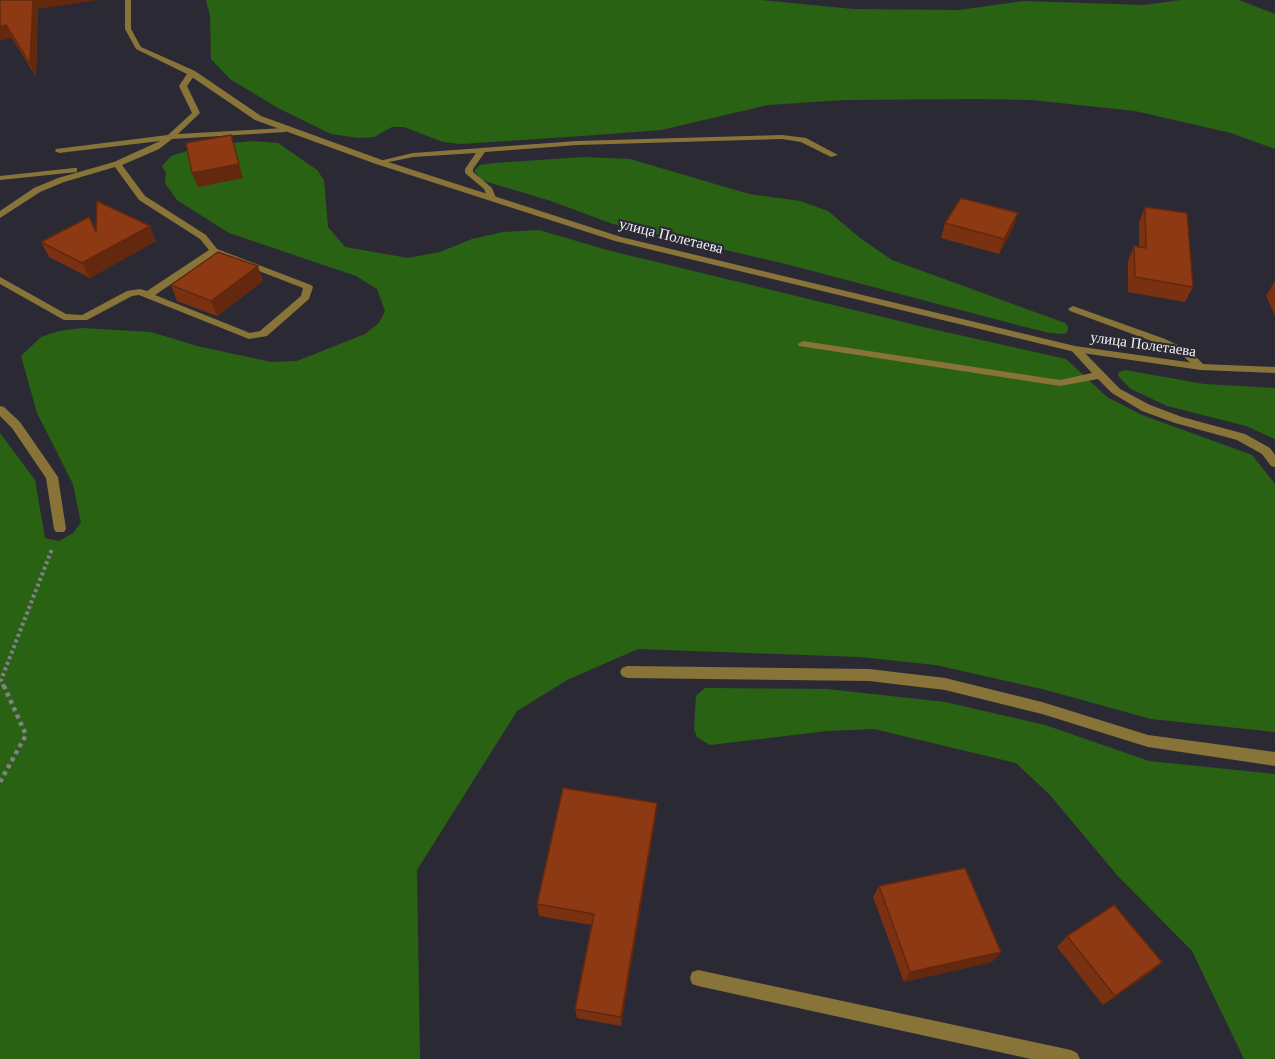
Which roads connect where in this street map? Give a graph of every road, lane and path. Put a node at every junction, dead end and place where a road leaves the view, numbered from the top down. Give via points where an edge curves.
1 (129, 0) edge
2 (192, 73) junction
3 (285, 130) junction
4 (170, 137) junction
5 (482, 150) junction
6 (59, 151) dead end
7 (834, 156) dead end
8 (379, 162) junction
9 (117, 164) junction
10 (99, 168) junction
11 (0, 178) edge
12 (492, 198) junction
13 (0, 215) edge
14 (214, 251) junction
15 (0, 280) edge
16 (148, 295) junction
17 (1073, 309) dead end
18 (803, 344) dead end
19 (1075, 349) junction
20 (1201, 367) junction
21 (1275, 370) edge
22 (1099, 375) junction
23 (0, 410) edge
24 (1271, 452) edge
25 (1275, 462) edge
26 (60, 529) joint
27 (627, 672) dead end
28 (1275, 759) edge
29 (0, 782) edge
30 (698, 978) dead end
31 (1071, 1059) edge

1 - 2 street, улица Полетаева via 128,29 138,48
2 - 3 street, улица Полетаева via 258,118
2 - 4 street via 183,86 196,113
3 - 4 street
3 - 8 street, улица Полетаева
4 - 6 street
4 - 9 street
5 - 7 street via 782,137 803,140
5 - 8 street via 413,155
5 - 12 street via 469,173 488,189
8 - 12 street, улица Полетаева
9 - 10 street
9 - 14 street via 142,198 203,237
10 - 11 street
10 - 13 street via 37,190
12 - 19 street, улица Полетаева via 618,239
14 - 16 street
14 - 16 street via 308,287 306,297 263,334 249,336
15 - 16 street via 64,317 84,318 130,293
17 - 20 street via 1161,341 1186,353
18 - 22 street via 1060,384
19 - 20 street, улица Полетаева
19 - 22 street
20 - 21 street, улица Полетаева
22 - 24 street via 1116,392 1146,408 1241,437
23 - 26 street via 16,425 52,477
24 - 25 street
26 - 29 path via 1,680 26,735
27 - 28 street via 869,675 945,684 1042,708 1148,741
30 - 31 street

